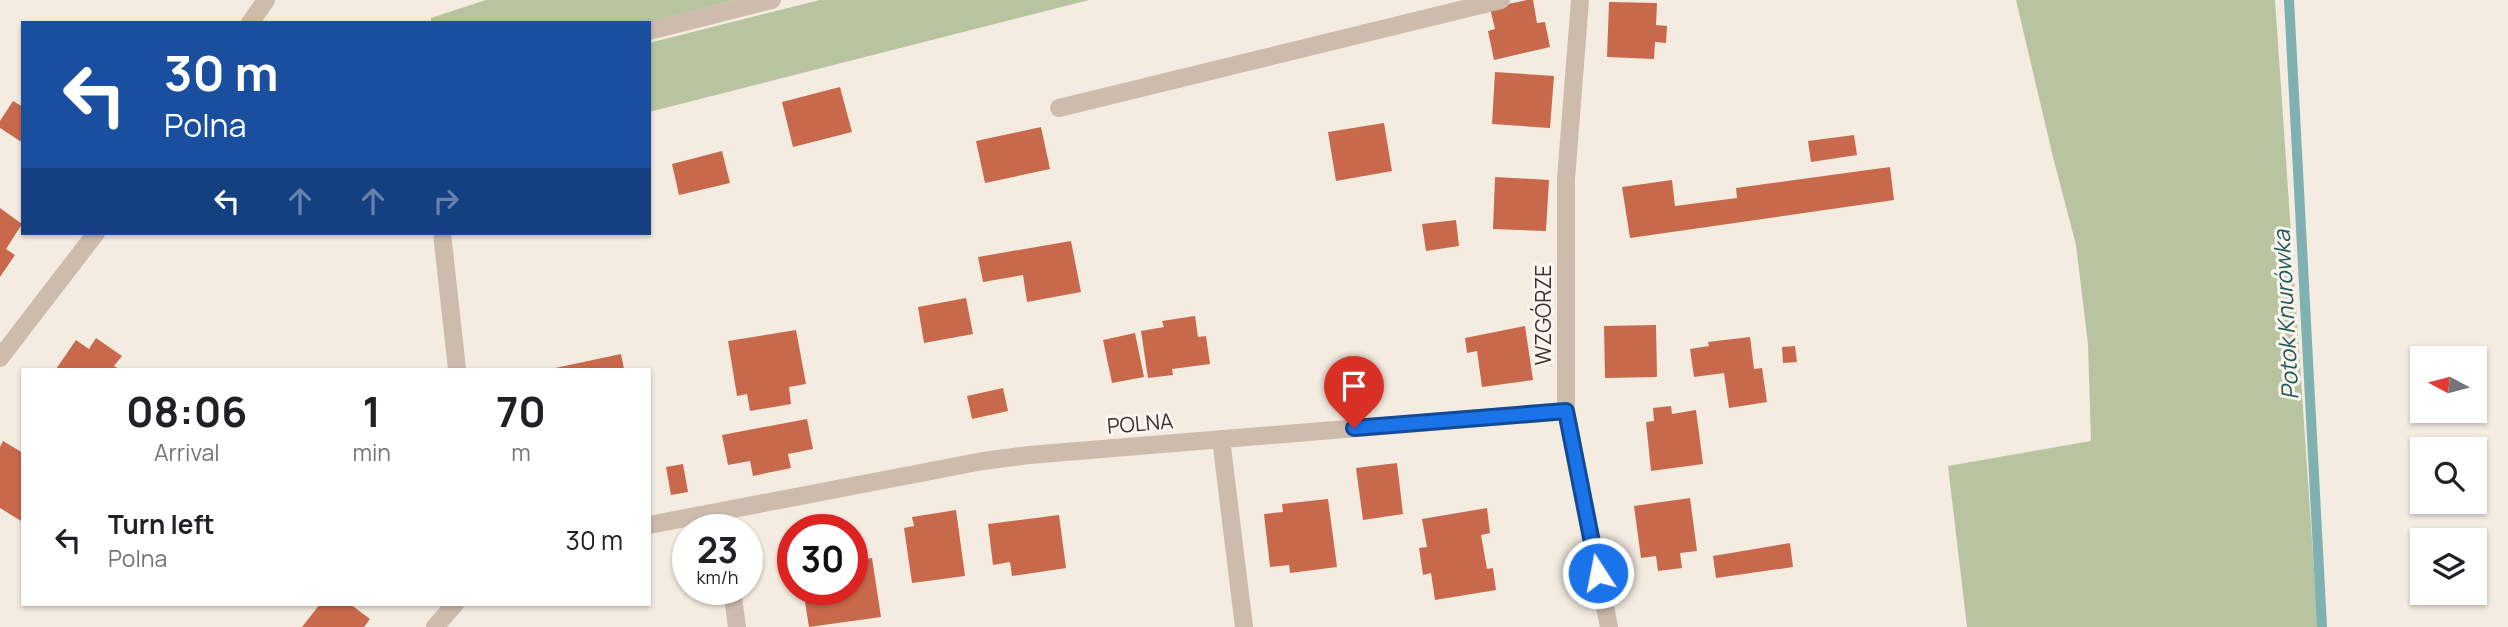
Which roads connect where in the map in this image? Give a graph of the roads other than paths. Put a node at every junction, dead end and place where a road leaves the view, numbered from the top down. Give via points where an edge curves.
1 (266, 0) edge
2 (772, 0) edge
3 (1501, 0) edge
4 (1580, 0) edge
5 (251, 21) edge
6 (651, 30) edge
7 (1059, 108) dead end
8 (94, 235) edge
9 (442, 235) edge
10 (0, 358) edge
11 (457, 368) edge
12 (1566, 411) junction
13 (1221, 439) junction
14 (723, 511) junction
15 (723, 514) edge
16 (651, 525) edge
17 (734, 605) edge
18 (453, 606) edge
19 (435, 627) edge
20 (737, 627) edge
21 (1244, 627) edge
22 (1609, 627) edge

1 - 5 street
2 - 6 street
3 - 7 street
4 - 12 street, WZGÓRZE via 1566,178
8 - 10 street
9 - 11 street
12 - 13 street, POLNA
12 - 22 street, WZGÓRZE
13 - 14 street, POLNA via 983,461
13 - 21 street
14 - 15 street
14 - 16 street, POLNA
17 - 20 street
18 - 19 street

